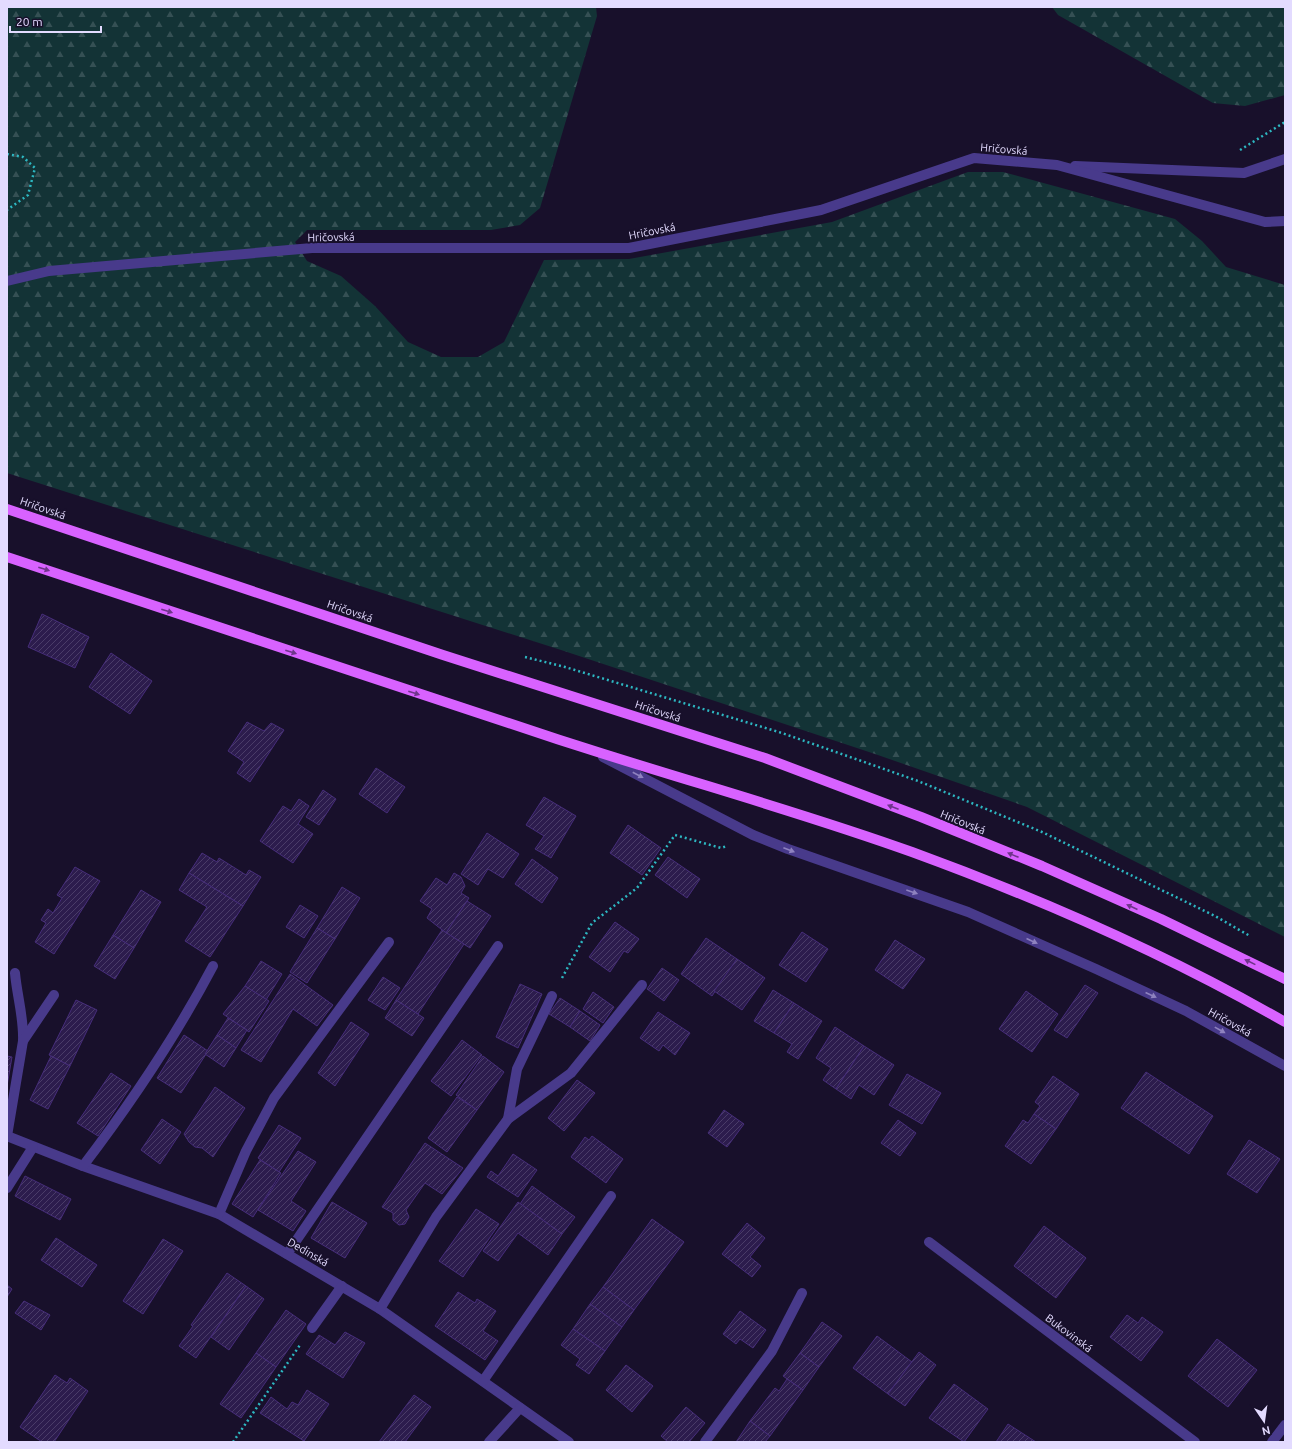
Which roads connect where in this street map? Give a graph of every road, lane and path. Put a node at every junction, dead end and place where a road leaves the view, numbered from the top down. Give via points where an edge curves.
1 (1285, 122) edge
2 (1239, 151) dead end
3 (7, 154) edge
4 (1285, 160) edge
5 (1057, 165) junction
6 (7, 210) edge
7 (1285, 221) edge
8 (7, 281) edge
9 (7, 509) edge
10 (7, 557) edge
11 (591, 750) junction
12 (753, 835) junction
13 (389, 942) dead end
14 (498, 946) dead end
15 (213, 966) dead end
16 (15, 973) dead end
17 (1285, 979) edge
18 (642, 985) dead end
19 (54, 995) dead end
20 (552, 996) joint
21 (1285, 1022) edge
22 (23, 1041) junction
23 (1285, 1066) edge
24 (508, 1119) junction
25 (7, 1136) edge
26 (33, 1147) junction
27 (83, 1166) junction
28 (7, 1188) edge
29 (611, 1196) dead end
30 (218, 1214) junction
31 (929, 1242) dead end
32 (287, 1254) junction
33 (342, 1286) junction
34 (802, 1293) dead end
35 (380, 1309) junction
36 (312, 1328) joint
37 (483, 1381) junction
38 (520, 1408) junction
39 (1285, 1425) edge
40 (233, 1442) edge
41 (489, 1442) edge
42 (569, 1442) edge
43 (705, 1442) edge
44 (1195, 1442) edge
45 (1272, 1442) edge

1 - 2 path
3 - 6 path via 23,156 35,168 28,195
4 - 5 street via 1244,173
5 - 7 street, Hričovská via 1265,222
5 - 8 street, Hričovská via 974,158 821,210 629,248 312,248 49,271
17 -> 9 main road, Hričovská via 1161,919 1042,866 765,758 443,655
10 -> 11 main road, Hričovská
11 -> 12 street, Hričovská
11 - 21 main road, Hričovská via 755,799 911,852 1030,898 1148,951
12 - 20 path via 721,848 675,835 637,888 592,923
12 -> 23 street, Hričovská via 968,912 1186,1011
13 - 30 street via 274,1098 246,1151
14 - 32 street
15 - 27 street via 188,1013 115,1125
16 - 22 street via 17,996 24,1021
18 - 24 street via 571,1074
19 - 22 street
20 - 24 street via 517,1069
22 - 25 street
24 - 35 street via 436,1217
25 - 26 street, Dedinská
26 - 27 street, Dedinská
26 - 28 street
27 - 30 street, Dedinská
29 - 37 street
30 - 32 street, Dedinská
31 - 44 street, Bukovinská
32 - 33 street, Dedinská
33 - 35 street, Dedinská
33 - 36 street
34 - 43 street via 772,1351
35 - 37 street, Dedinská
36 - 40 path
37 - 38 street, Dedinská
38 - 41 street
38 - 42 street, Dedinská
39 - 45 street

